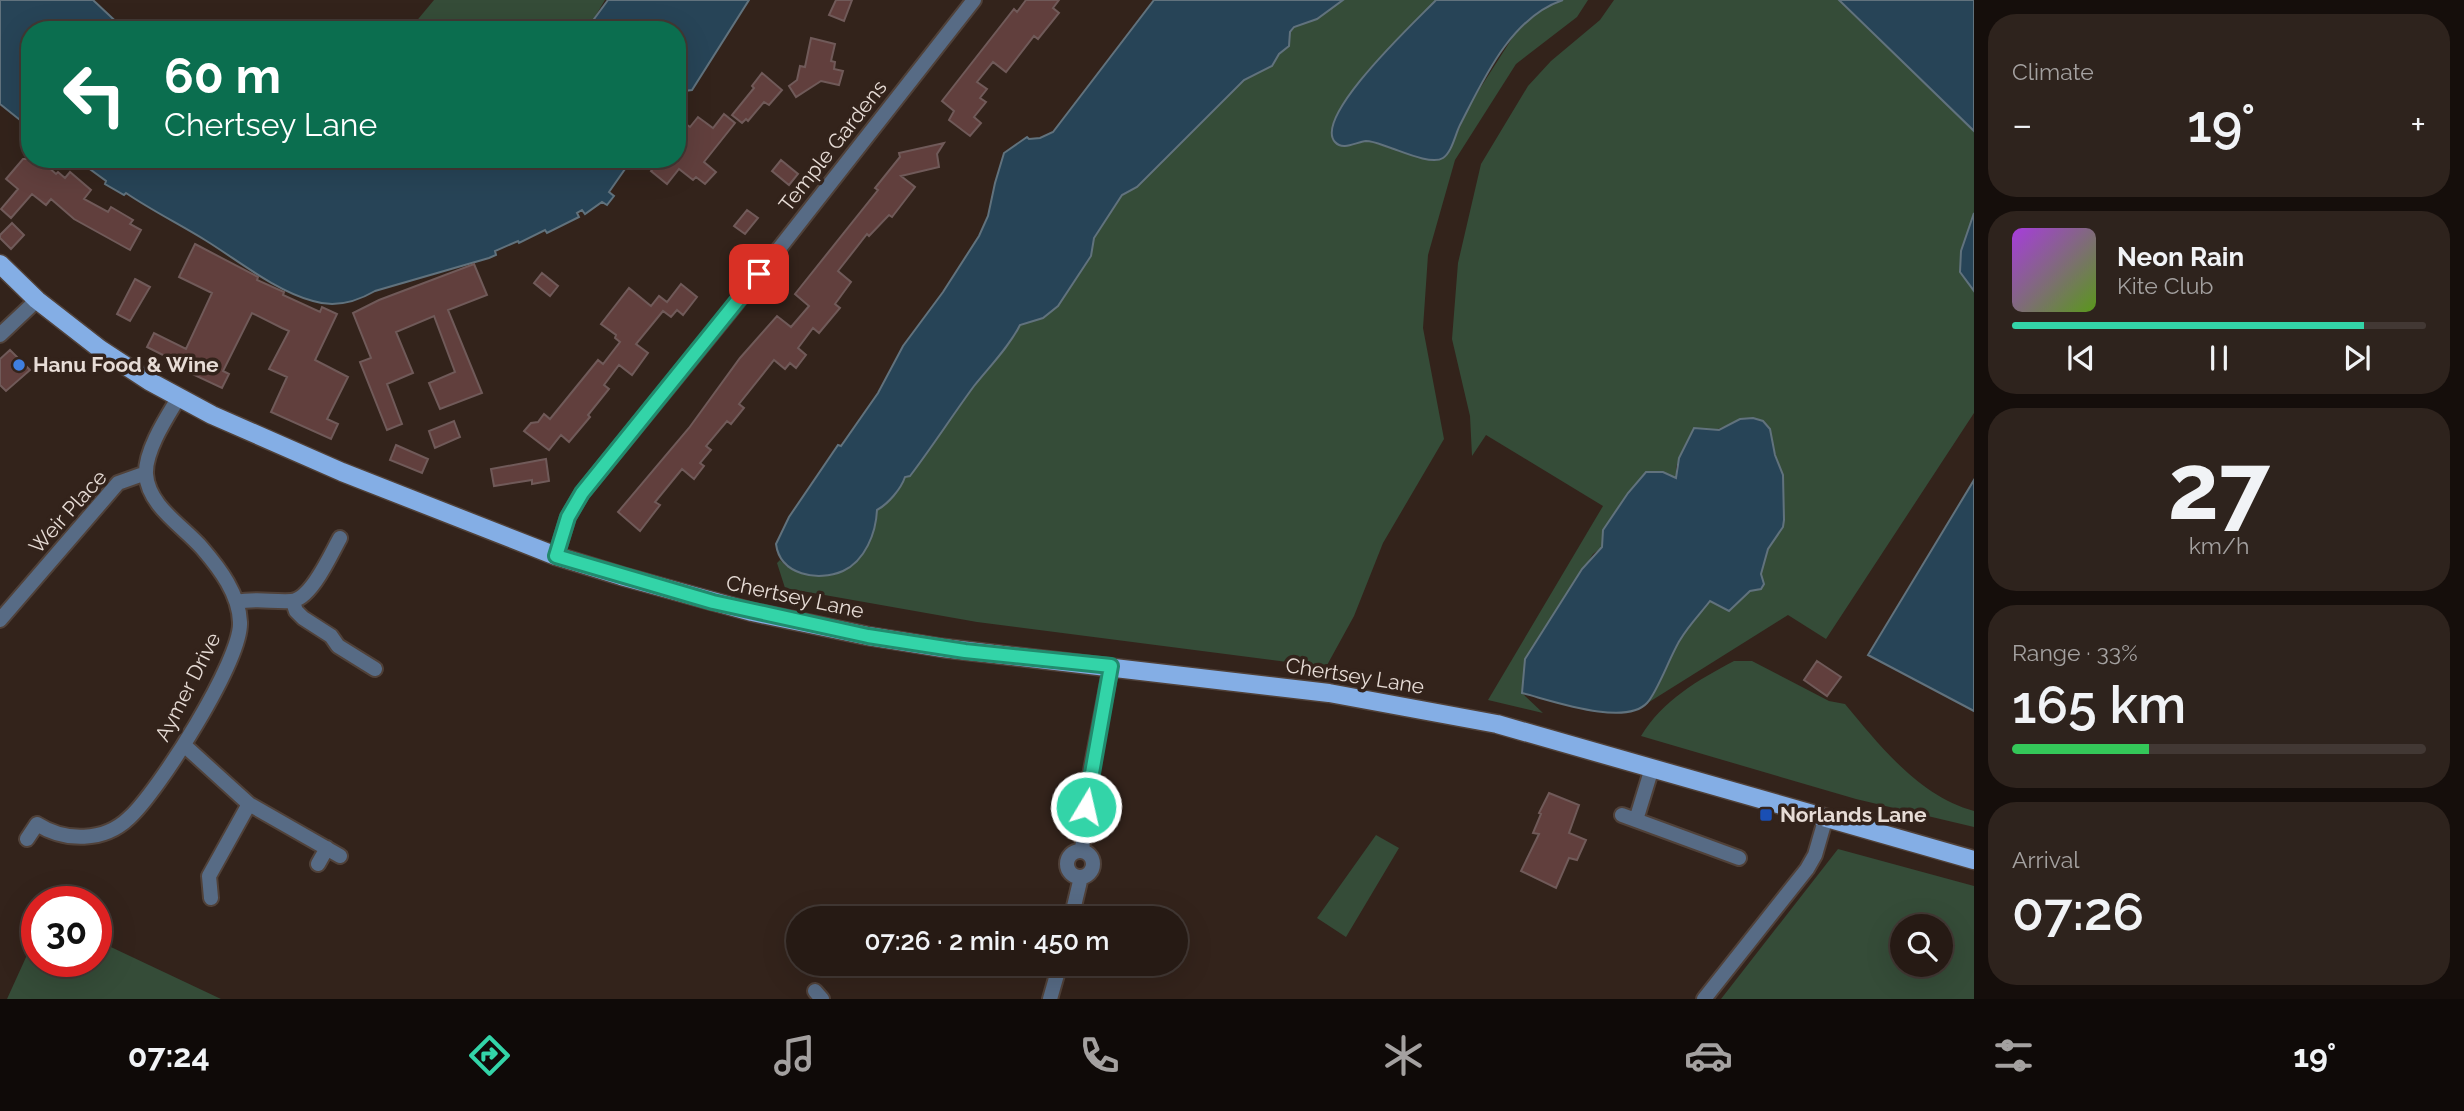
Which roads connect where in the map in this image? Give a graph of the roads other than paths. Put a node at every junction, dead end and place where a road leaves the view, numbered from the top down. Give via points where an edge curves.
1 (974, 0) edge
2 (0, 264) edge
3 (37, 300) junction
4 (0, 335) edge
5 (179, 397) junction
6 (146, 473) junction
7 (340, 538) dead end
8 (556, 556) junction
9 (237, 602) junction
10 (293, 602) junction
11 (0, 621) edge
12 (1111, 666) junction
13 (375, 669) dead end
14 (184, 745) junction
15 (1652, 768) junction
16 (249, 804) junction
17 (1826, 817) junction
18 (27, 839) dead end
19 (1739, 858) dead end
20 (1974, 860) edge
21 (318, 864) dead end
22 (211, 898) dead end
23 (1074, 906) edge
24 (1057, 976) edge
25 (1050, 999) edge
26 (1704, 999) edge

1 - 8 street, Temple Gardens via 582,493 568,517
2 - 3 main road, Chertsey Lane
3 - 4 street
3 - 5 main road, Chertsey Lane via 125,366
5 - 6 street via 151,449
5 - 8 main road, Chertsey Lane via 342,472
6 - 9 street, Aymer Drive via 153,497 202,548
6 - 11 street, Weir Place via 118,483
7 - 10 street via 309,591
8 - 12 main road, Chertsey Lane via 713,602 868,636
9 - 10 street via 252,598
9 - 14 street, Aymer Drive via 237,645
10 - 13 street via 303,618
12 - 15 main road, Chertsey Lane via 1329,693 1497,724
12 - 23 street via 1088,786 1083,851 1092,857 1093,866 1081,877
14 - 16 street
14 - 18 street, Aymer Drive via 120,827 105,834 67,836 37,824
15 - 17 main road, Chertsey Lane
15 - 19 street via 1629,817
16 - 21 street via 334,852
16 - 22 street via 209,876
17 - 20 main road, Chertsey Lane
17 - 26 street via 1807,869
24 - 25 street

